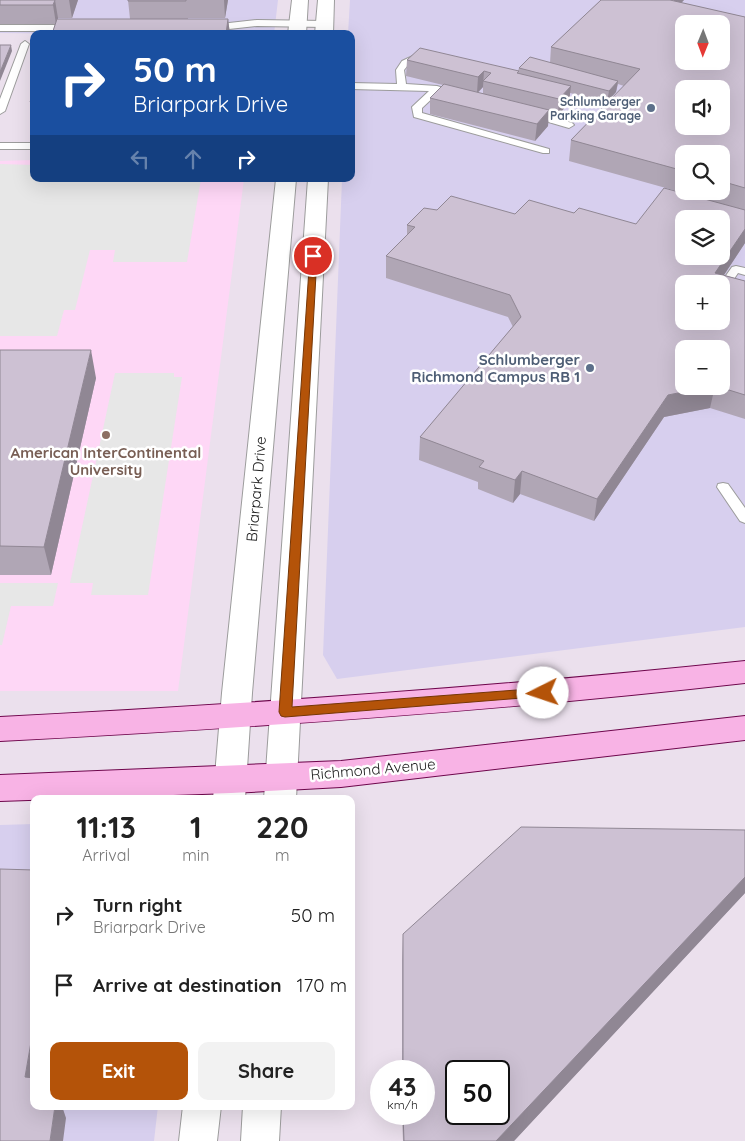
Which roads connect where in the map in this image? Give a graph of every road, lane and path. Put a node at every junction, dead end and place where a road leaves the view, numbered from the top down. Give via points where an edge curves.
1 (300, 0) edge
2 (326, 0) edge
3 (0, 28) edge
4 (79, 28) edge
5 (198, 28) edge
6 (297, 29) edge
7 (324, 29) edge
8 (25, 44) dead end
9 (435, 62) edge
10 (355, 86) edge
11 (402, 86) junction
12 (437, 89) junction
13 (465, 97) edge
14 (0, 111) edge
15 (522, 112) edge
16 (569, 125) dead end
17 (0, 146) edge
18 (30, 146) edge
19 (546, 151) dead end
20 (286, 182) edge
21 (318, 182) edge
22 (745, 272) edge
23 (730, 277) edge
24 (723, 487) dead end
25 (745, 518) edge
26 (745, 672) edge
27 (285, 712) junction
28 (235, 717) junction
29 (745, 728) edge
30 (0, 729) edge
31 (0, 788) edge
32 (280, 788) edge
33 (230, 789) edge
34 (202, 1110) edge
35 (262, 1110) edge
36 (198, 1141) edge
37 (260, 1141) edge

1 - 6 street
2 - 7 street
3 - 4 lane
5 - 6 lane via 257,23
6 - 7 lane
8 - 14 lane
9 - 11 lane via 417,57 405,63 400,70
10 - 11 lane
11 - 12 lane
12 - 13 lane
12 - 19 lane via 416,107 417,115
15 - 16 lane
17 - 18 lane
20 - 28 street, Briarpark Drive
21 - 27 street
22 - 23 lane via 736,269
24 - 25 lane
26 - 27 main road via 581,690
27 - 28 main road
27 - 32 street
28 - 30 main road
28 - 33 street, Briarpark Drive
29 - 32 main road, Richmond Avenue via 351,773
31 - 33 main road, Richmond Avenue
32 - 33 main road, Richmond Avenue
34 - 36 street
35 - 37 street

